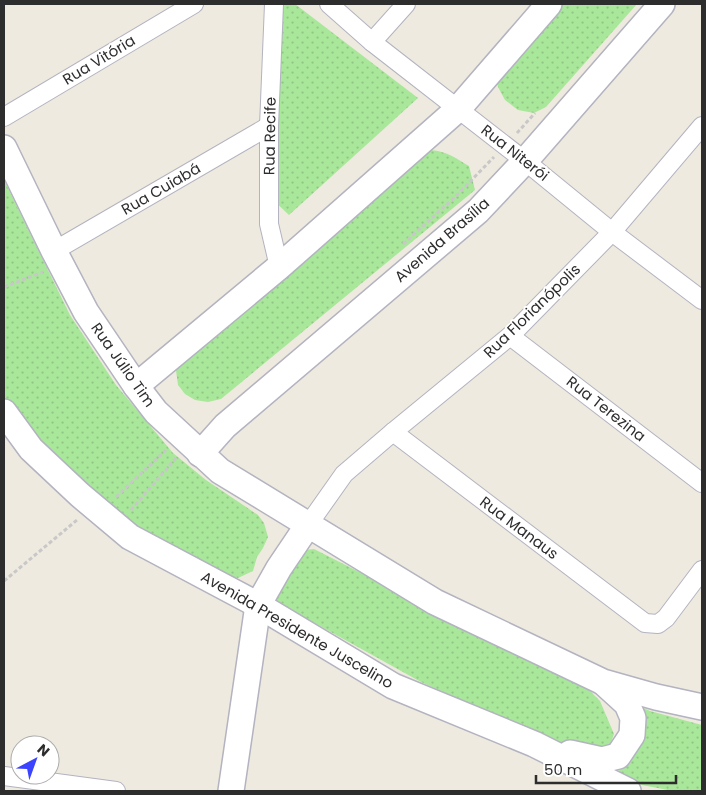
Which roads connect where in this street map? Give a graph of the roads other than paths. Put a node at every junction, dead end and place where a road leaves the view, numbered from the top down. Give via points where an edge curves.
1 (194, 4) edge
2 (274, 4) edge
3 (329, 4) edge
4 (406, 4) edge
5 (549, 4) edge
6 (662, 4) edge
7 (372, 42) junction
8 (458, 109) junction
9 (4, 117) edge
10 (269, 126) junction
11 (702, 126) edge
12 (4, 148) edge
13 (525, 160) junction
14 (612, 232) junction
15 (57, 258) junction
16 (279, 267) junction
17 (702, 300) edge
18 (510, 336) junction
19 (136, 386) junction
20 (4, 412) edge
21 (393, 432) junction
22 (186, 448) junction
23 (702, 483) edge
24 (308, 525) junction
25 (702, 570) edge
26 (258, 605) junction
27 (296, 627) junction
28 (251, 648) junction
29 (603, 682) junction
30 (702, 707) edge
31 (534, 744) junction
32 (4, 776) edge
33 (116, 791) edge
34 (230, 791) edge
35 (625, 791) edge

1 - 9 street, Rua Vitória
2 - 10 street, Rua Recife
3 - 7 street, Rua Niterói
4 - 7 street
5 - 8 main road
6 - 13 main road, Avenida Brasília
7 - 8 street, Rua Niterói
8 - 13 street, Rua Niterói
8 - 16 main road
10 - 15 street, Rua Cuiabá
10 - 16 street, Rua Recife via 269,224
11 - 14 street, Rua Florianópolis
12 - 15 main road, Rua Júlio Tim
13 - 14 street, Rua Niterói
13 - 22 main road, Avenida Brasília via 478,212 225,426
14 - 17 street, Rua Niterói
14 - 18 street, Rua Florianópolis
15 - 19 main road, Rua Júlio Tim via 86,312
16 - 19 main road
18 - 21 street, Rua Florianópolis
18 - 23 street, Rua Terezina
19 - 22 main road, Rua Júlio Tim
20 - 26 main road, Avenida Presidente Juscelino via 31,449 80,495 114,514 130,537
21 - 24 street, Rua Florianópolis via 344,474
21 - 25 street, Rua Manaus via 645,623 658,624 666,618
22 - 24 main road, Rua Júlio Tim
24 - 26 main road
24 - 29 main road via 435,602
26 - 27 main road, Avenida Presidente Juscelino
26 - 28 main road
27 - 28 main road via 276,628 259,637
27 - 31 main road, Avenida Presidente Juscelino via 393,686
28 - 34 main road
29 - 30 main road
29 - 31 main road via 627,704 633,718 632,735 618,756 602,760
31 - 35 main road, Avenida Presidente Juscelino
32 - 33 street

